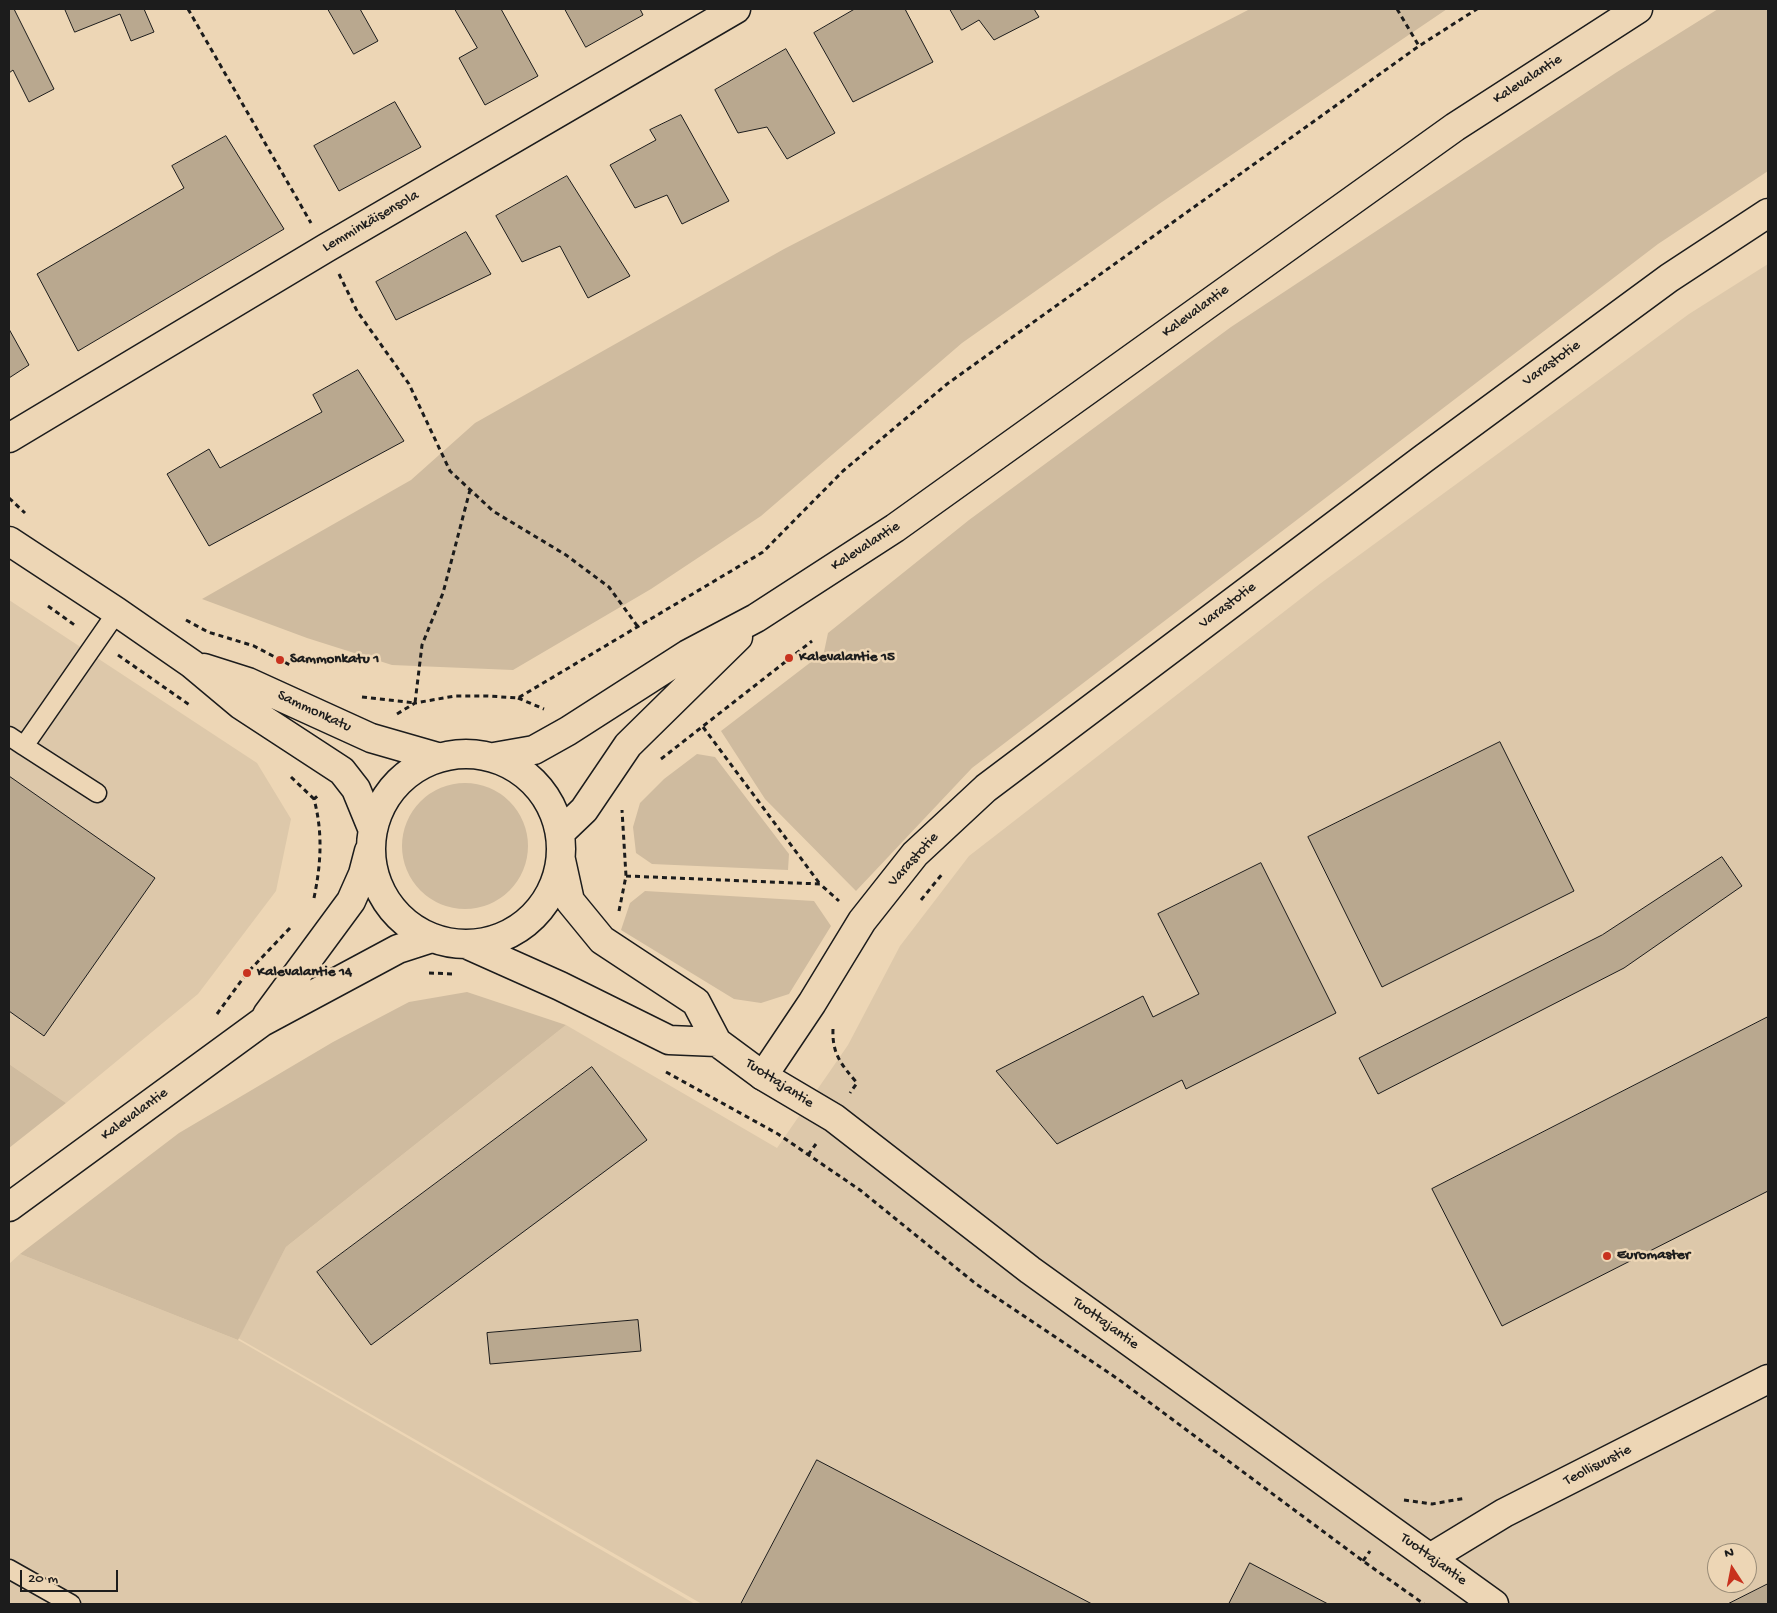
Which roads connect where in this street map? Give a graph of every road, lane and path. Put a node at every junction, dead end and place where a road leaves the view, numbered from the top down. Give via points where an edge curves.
1 (188, 9) edge
2 (736, 9) edge
3 (1397, 9) edge
4 (1478, 9) edge
5 (1638, 9) edge
6 (1419, 46) junction
7 (1768, 213) edge
8 (326, 248) junction
9 (9, 438) edge
10 (470, 490) junction
11 (9, 498) edge
12 (26, 515) dead end
13 (9, 541) edge
14 (41, 601) dead end
15 (117, 612) junction
16 (182, 618) dead end
17 (756, 618) junction
18 (638, 627) junction
19 (97, 641) junction
20 (812, 641) dead end
21 (192, 664) junction
22 (297, 668) dead end
23 (356, 695) dead end
24 (415, 703) junction
25 (192, 707) dead end
26 (703, 726) junction
27 (9, 736) edge
28 (371, 738) junction
29 (24, 746) junction
30 (438, 757) junction
31 (494, 757) junction
32 (658, 762) dead end
33 (342, 771) junction
34 (287, 773) dead end
35 (97, 793) dead end
36 (314, 799) junction
37 (560, 833) junction
38 (371, 838) junction
39 (561, 860) junction
40 (820, 884) dead end
41 (312, 905) dead end
42 (292, 926) dead end
43 (432, 938) junction
44 (466, 944) junction
45 (420, 974) dead end
46 (459, 975) dead end
47 (214, 1019) dead end
48 (262, 1022) junction
49 (717, 1042) junction
50 (664, 1072) dead end
51 (764, 1076) junction
52 (9, 1207) edge
53 (1768, 1379) edge
54 (1430, 1558) junction
55 (9, 1568) edge
56 (71, 1604) edge
57 (1424, 1604) edge
58 (1494, 1604) edge

1 - 8 path
2 - 8 street, Lemminkäisensola
3 - 6 path
4 - 6 path
5 - 17 street, Kalevalantie via 1455,126 895,528
6 - 18 path via 947,384 843,471 762,552
7 - 51 street, Varastotie via 1669,278 986,788 915,854 862,921
8 - 9 street, Lemminkäisensola
8 - 10 path via 357,311 409,384 450,471
10 - 18 path via 493,512 566,555 609,587
10 - 24 path via 443,593 422,645
11 - 12 path
13 - 15 street, Sammonkatu
14 - 19 path
15 - 19 lane
15 - 21 street, Sammonkatu
16 - 22 path via 208,632 254,646
17 - 31 street, Kalevalantie via 688,654 534,750
17 - 37 street, Kalevalantie via 628,745 584,810
18 - 24 path via 518,698 455,696
19 - 25 path
19 - 29 lane
20 - 26 path
21 - 28 street, Sammonkatu via 248,682
21 - 33 street, Sammonkatu via 241,705
23 - 24 path via 365,699
24 - 28 path via 384,723
26 - 32 path
26 - 40 path
27 - 29 lane
28 - 30 street, Sammonkatu
29 - 35 lane
30 - 31 street via 466,753
30 - 38 street, Kalevalantie via 415,768 395,784 381,805
31 - 37 street via 518,769 538,786 552,808
33 - 36 path
33 - 38 street, Sammonkatu via 356,789
34 - 36 path
36 - 41 path via 320,820 320,846
37 - 39 street
38 - 43 street, Sammonkatu via 373,871 381,893 394,912
38 - 48 street, Kalevalantie via 364,874 351,901
39 - 44 street via 554,886 539,910 519,928 494,940
39 - 49 street, Tuottajantie via 570,901 602,940 696,1002
42 - 47 path via 247,972
43 - 44 street
43 - 48 street, Kalevalantie via 389,953
44 - 49 street via 669,1040
45 - 46 path
48 - 52 street, Kalevalantie
49 - 51 street, Tuottajantie
50 - 57 path via 778,1134 860,1190 976,1284 1118,1379
51 - 54 street, Tuottajantie via 834,1118 1030,1270
53 - 54 street, Teollisuustie via 1504,1514
54 - 58 street, Tuottajantie
55 - 56 lane

